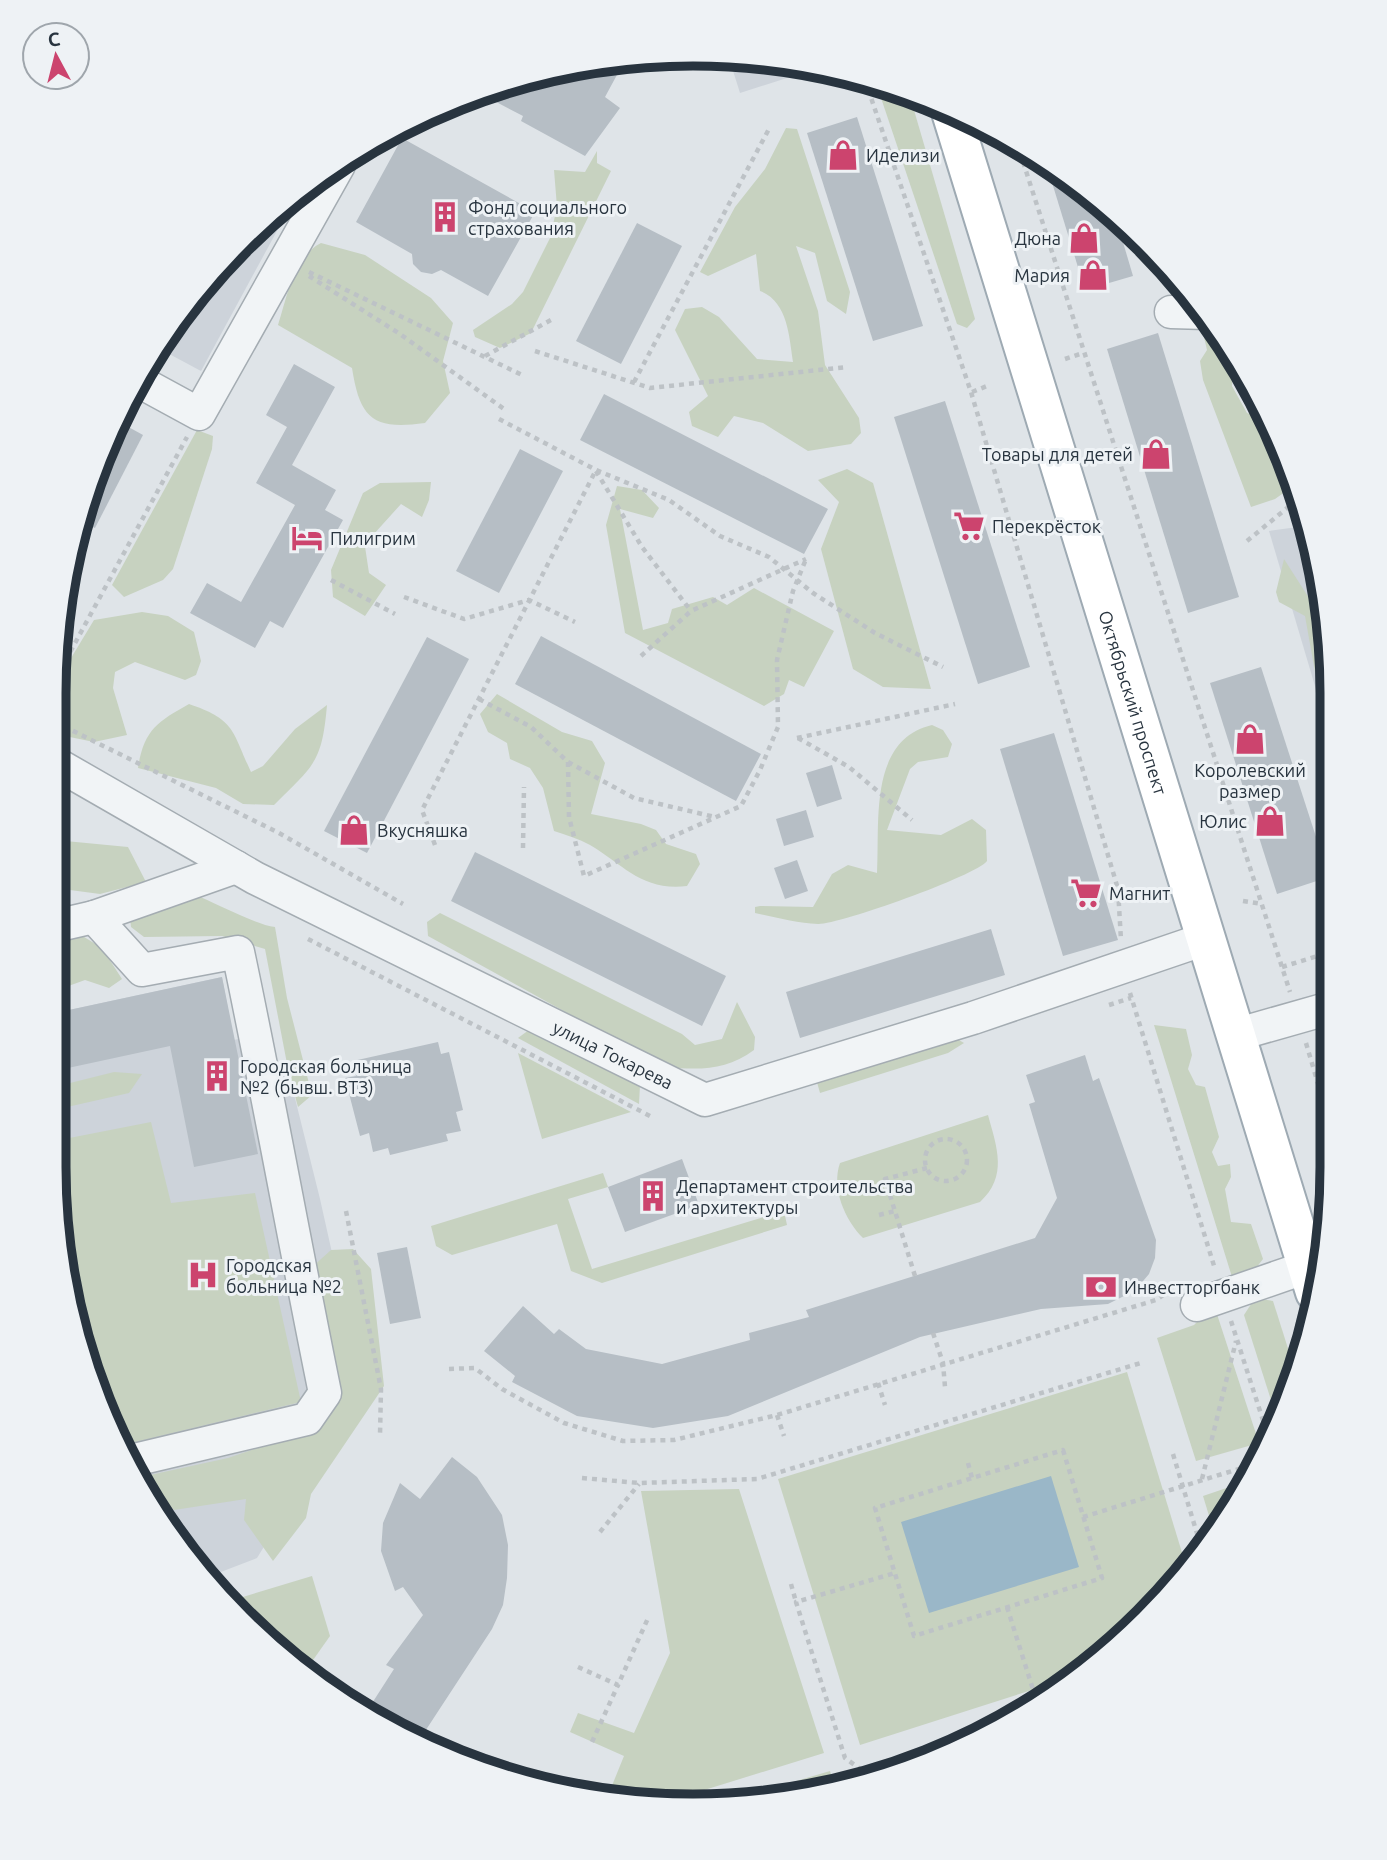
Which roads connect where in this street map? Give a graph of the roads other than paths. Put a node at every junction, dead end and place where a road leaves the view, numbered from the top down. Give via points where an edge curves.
1 (955, 124) edge
2 (328, 184) edge
3 (1171, 312) dead end
4 (1191, 313) edge
5 (148, 386) edge
6 (66, 769) edge
7 (236, 867) junction
8 (94, 917) junction
9 (66, 923) edge
10 (1206, 939) junction
11 (1320, 1011) edge
12 (1235, 1035) junction
13 (1310, 1277) edge
14 (1310, 1280) edge
15 (1199, 1296) road end
16 (139, 1459) edge

1 - 10 main road, Октябрьский проспект
2 - 5 street via 199,414
3 - 4 street
6 - 7 street, улица Токарева
7 - 8 street
7 - 10 street, улица Токарева via 705,1100 973,1018
8 - 9 street
8 - 16 street via 142,970 238,952 326,1393 307,1419
10 - 12 main road, Октябрьский проспект
11 - 12 street
12 - 13 main road, Октябрьский проспект
14 - 15 street

